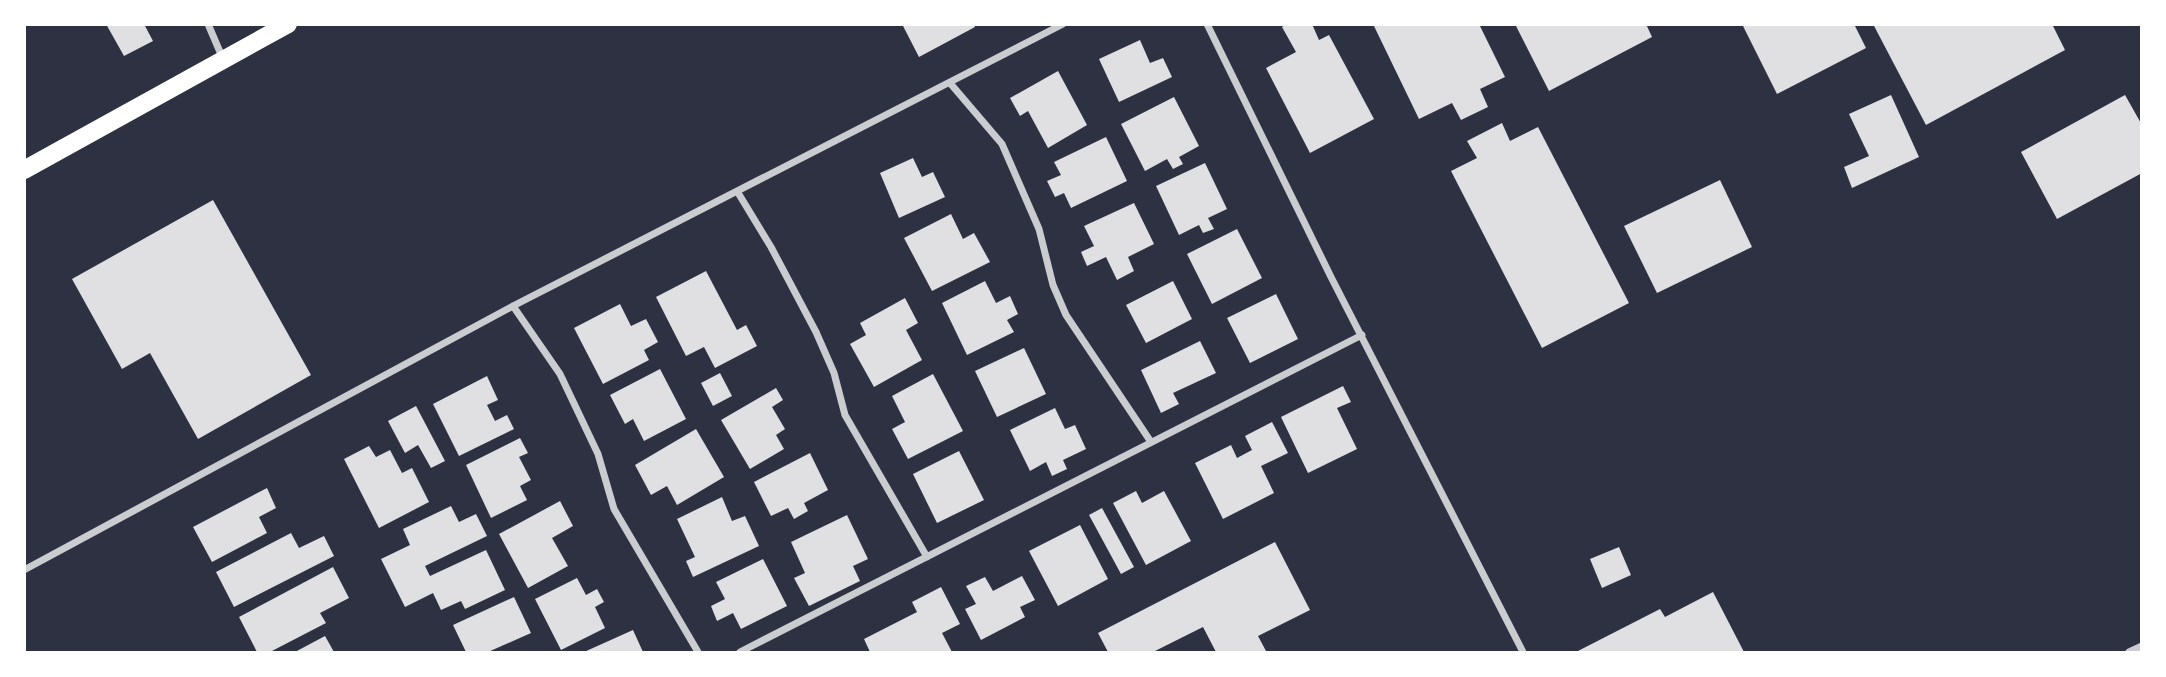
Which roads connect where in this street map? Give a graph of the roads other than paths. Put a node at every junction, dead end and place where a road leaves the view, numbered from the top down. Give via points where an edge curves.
1 (208, 24) edge
2 (288, 24) edge
3 (1063, 24) edge
4 (1207, 24) edge
5 (224, 60) junction
6 (950, 83) junction
7 (24, 170) edge
8 (737, 191) junction
9 (513, 306) junction
10 (1362, 335) junction
11 (1152, 442) junction
12 (927, 557) junction
13 (24, 570) edge
14 (2141, 646) edge
15 (698, 653) edge
16 (740, 653) edge
17 (1523, 653) edge
18 (2129, 653) edge

1 - 5 street
2 - 5 main road
3 - 6 street
4 - 10 street
5 - 7 main road
6 - 8 street
6 - 11 street via 1002,144 1039,229 1066,315
8 - 9 street
8 - 12 street via 816,332 845,415
9 - 13 street
9 - 15 street via 560,374 598,454 614,509
10 - 11 street
10 - 17 street
11 - 12 street
12 - 16 street
14 - 18 street

